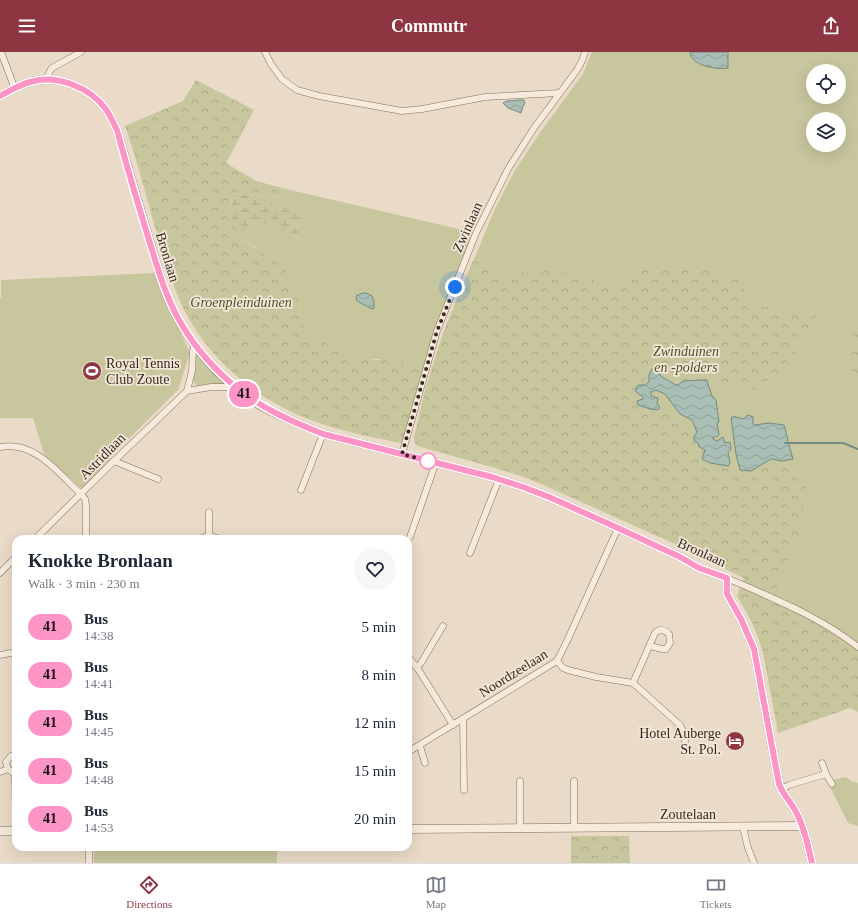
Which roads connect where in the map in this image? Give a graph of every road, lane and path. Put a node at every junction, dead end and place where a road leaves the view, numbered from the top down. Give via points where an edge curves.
1 (1, 52) edge
2 (81, 52) edge
3 (265, 52) edge
4 (585, 52) edge
5 (46, 80) junction
6 (15, 89) junction
7 (559, 93) junction
8 (0, 96) edge
9 (195, 345) junction
10 (238, 390) junction
11 (187, 391) junction
12 (323, 434) junction
13 (0, 447) edge
14 (402, 454) junction
15 (114, 461) junction
16 (436, 462) junction
17 (158, 479) dead end
18 (499, 479) junction
19 (301, 490) dead end
20 (81, 494) junction
21 (209, 512) dead end
22 (618, 528) junction
23 (39, 535) edge
24 (86, 535) edge
25 (209, 535) edge
26 (411, 535) edge
27 (470, 554) dead end
28 (12, 561) edge
29 (0, 573) edge
30 (727, 578) junction
31 (443, 626) dead end
32 (650, 646) dead end
33 (858, 647) edge
34 (12, 653) edge
35 (0, 655) edge
36 (412, 661) edge
37 (557, 661) junction
38 (417, 667) junction
39 (633, 683) junction
40 (463, 719) junction
41 (452, 725) junction
42 (685, 740) dead end
43 (420, 746) junction
44 (412, 750) edge
45 (12, 756) edge
46 (425, 763) dead end
47 (822, 763) dead end
48 (8, 769) junction
49 (12, 770) edge
50 (0, 772) edge
51 (826, 774) junction
52 (520, 781) dead end
53 (574, 781) dead end
54 (832, 784) dead end
55 (781, 789) junction
56 (464, 790) dead end
57 (802, 826) junction
58 (744, 827) junction
59 (520, 828) junction
60 (574, 828) junction
61 (412, 829) edge
62 (0, 831) edge
63 (12, 831) edge
64 (89, 851) edge
65 (89, 863) edge
66 (754, 863) edge
67 (812, 863) edge

1 - 6 street
2 - 5 street via 52,68
3 - 7 street via 282,79 297,90 402,111 422,110 485,98
4 - 7 street, Zwinlaan via 577,70
5 - 6 street, Bronlaan via 31,81
5 - 9 street, Bronlaan via 65,82 86,91 104,106 112,118 166,293 181,325
6 - 8 street, Bronlaan
7 - 14 street, Zwinlaan via 508,169 476,233 437,331
9 - 10 street, Bronlaan via 216,370
9 - 11 street
10 - 11 street via 211,387
10 - 12 street, Bronlaan via 265,408
11 - 15 street, Astridlaan
12 - 14 street, Bronlaan
12 - 19 street
13 - 20 street via 16,447 37,454
14 - 16 street, Bronlaan
15 - 17 street
15 - 20 street, Astridlaan
16 - 18 street, Bronlaan
16 - 26 street
18 - 22 street, Bronlaan via 549,497
18 - 27 street
20 - 23 street, Astridlaan
20 - 24 street via 86,505
21 - 25 street
22 - 30 street, Bronlaan via 699,568
22 - 37 street, Noordzeelaan
28 - 29 street
30 - 33 street via 820,621
30 - 55 street, Bronlaan via 727,594 754,649
31 - 38 street
32 - 39 street
34 - 35 street
36 - 38 street
37 - 39 street via 568,670 596,678
37 - 40 street, Noordzeelaan
38 - 41 street
39 - 42 street via 680,725
40 - 41 street, Noordzeelaan
40 - 56 street
41 - 43 street, Noordzeelaan
43 - 44 street, Noordzeelaan
43 - 46 street
45 - 48 street via 7,759
47 - 51 street
48 - 49 street
48 - 50 street
51 - 54 street
51 - 55 street
52 - 59 street
53 - 60 street
55 - 57 street, Bronlaan
57 - 58 street, Zoutelaan
57 - 67 street, Bronlaan
58 - 60 street, Zoutelaan
58 - 66 street
59 - 60 street, Zoutelaan
59 - 61 street, Zoutelaan
62 - 63 street
64 - 65 street

